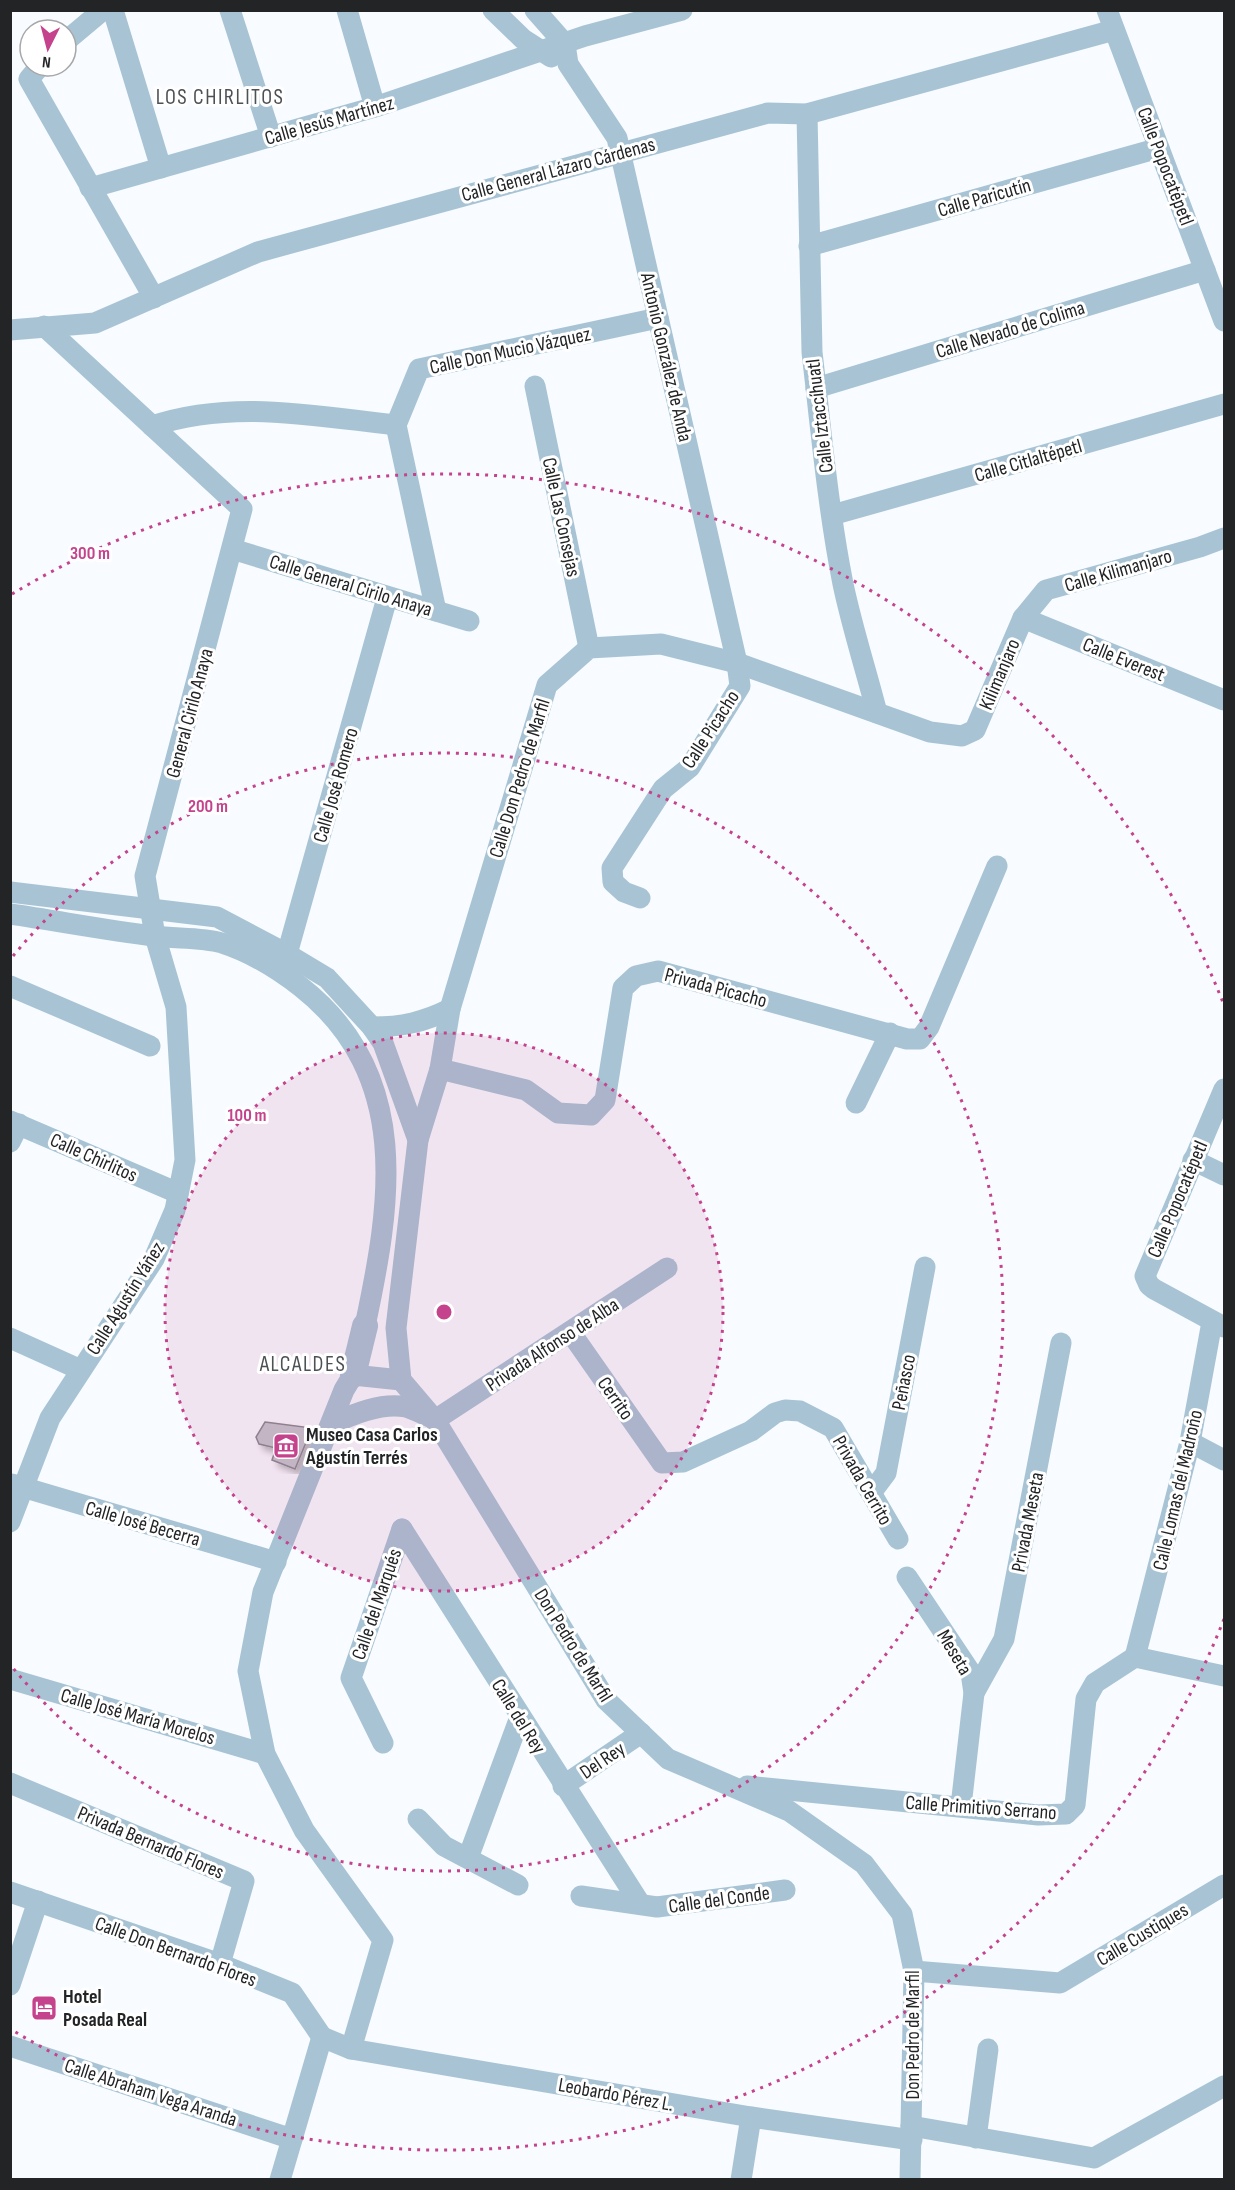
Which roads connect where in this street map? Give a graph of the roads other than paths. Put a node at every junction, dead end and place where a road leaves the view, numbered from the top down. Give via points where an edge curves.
1 (103, 10) edge
2 (113, 10) edge
3 (230, 10) edge
4 (347, 10) edge
5 (493, 10) edge
6 (535, 10) edge
7 (682, 10) edge
8 (655, 14) edge
9 (1111, 20) edge
10 (78, 31) edge
11 (542, 53) junction
12 (566, 54) junction
13 (37, 78) edge
14 (375, 107) junction
15 (807, 114) junction
16 (271, 137) junction
17 (1159, 148) junction
18 (621, 152) junction
19 (161, 168) junction
20 (90, 188) junction
21 (809, 246) junction
22 (1205, 270) junction
23 (154, 298) junction
24 (658, 318) junction
25 (1224, 321) edge
26 (44, 326) junction
27 (12, 327) edge
28 (535, 386) dead end
29 (816, 388) junction
30 (1224, 404) edge
31 (396, 425) junction
32 (152, 426) junction
33 (832, 515) junction
34 (1224, 538) edge
35 (232, 549) junction
36 (387, 598) junction
37 (436, 611) junction
38 (1023, 618) junction
39 (470, 621) dead end
40 (589, 648) junction
41 (737, 663) junction
42 (1224, 700) edge
43 (877, 713) junction
44 (997, 866) dead end
45 (10, 892) edge
46 (640, 898) dead end
47 (10, 914) edge
48 (152, 921) junction
49 (283, 962) junction
50 (10, 986) edge
51 (450, 1009) junction
52 (372, 1027) junction
53 (890, 1033) junction
54 (150, 1046) dead end
55 (440, 1069) junction
56 (1224, 1089) edge
57 (856, 1103) dead end
58 (13, 1129) edge
59 (418, 1140) junction
60 (1193, 1160) junction
61 (1224, 1175) edge
62 (178, 1193) junction
63 (925, 1267) dead end
64 (667, 1268) dead end
65 (1218, 1324) edge
66 (365, 1326) joint
67 (571, 1333) junction
68 (10, 1338) edge
69 (1060, 1343) dead end
70 (81, 1370) junction
71 (353, 1375) junction
72 (401, 1380) junction
73 (435, 1420) junction
74 (332, 1424) junction
75 (1190, 1442) junction
76 (1224, 1460) edge
77 (662, 1463) joint
78 (17, 1486) edge
79 (871, 1493) junction
80 (10, 1522) edge
81 (402, 1529) joint
82 (898, 1539) dead end
83 (276, 1562) junction
84 (908, 1577) dead end
85 (1135, 1657) junction
86 (1224, 1676) edge
87 (10, 1679) edge
88 (974, 1693) junction
89 (520, 1718) junction
90 (641, 1733) junction
91 (383, 1743) dead end
92 (265, 1754) junction
93 (10, 1783) edge
94 (729, 1785) junction
95 (563, 1786) junction
96 (961, 1806) junction
97 (418, 1819) dead end
98 (468, 1858) junction
99 (518, 1885) dead end
100 (1224, 1885) edge
101 (785, 1890) dead end
102 (10, 1892) edge
103 (581, 1896) dead end
104 (38, 1901) junction
105 (639, 1902) junction
106 (220, 1964) junction
107 (914, 1971) junction
108 (10, 1985) edge
109 (322, 2037) junction
110 (10, 2046) edge
111 (351, 2049) junction
112 (988, 2049) dead end
113 (1224, 2086) edge
114 (751, 2117) junction
115 (911, 2133) junction
116 (976, 2138) junction
117 (292, 2139) junction
118 (280, 2180) edge
119 (741, 2180) edge
120 (910, 2180) edge

1 - 10 street
2 - 19 street
3 - 16 street
4 - 14 street
5 - 11 street
6 - 12 street, Antonio González de Anda
7 - 8 street, Calle Jesús Martínez
8 - 12 street, Calle Jesús Martínez
9 - 15 street, Calle General Lázaro Cárdenas
9 - 17 street, Calle Popocatépetl
11 - 12 street, Calle Jesús Martínez
11 - 14 street, Calle Jesús Martínez
12 - 18 street, Antonio González de Anda via 617,138
13 - 20 street
14 - 16 street, Calle Jesús Martínez
15 - 18 street, Calle General Lázaro Cárdenas via 768,113
15 - 21 street, Calle Iztaccíhuatl
16 - 19 street, Calle Jesús Martínez
17 - 21 street, Calle Paricutín
17 - 22 street, Calle Popocatépetl
18 - 23 street, Calle General Lázaro Cárdenas via 258,252
18 - 24 street, Antonio González de Anda
19 - 20 street, Calle Jesús Martínez
20 - 23 street
21 - 29 street, Calle Iztaccíhuatl
22 - 25 street, Calle Popocatépetl
22 - 29 street, Calle Nevado de Colima
23 - 26 street, Calle General Lázaro Cárdenas via 95,323
24 - 31 street, Calle Don Mucio Vázquez via 419,369
24 - 41 street, Antonio González de Anda
26 - 27 street, Calle General Lázaro Cárdenas
26 - 32 street
28 - 40 street, Calle Las Consejas
29 - 33 street, Calle Iztaccíhuatl
30 - 33 street, Calle Citlaltépetl
31 - 32 street via 259,409 183,415
31 - 37 street
32 - 35 street, General Cirilo Anaya via 242,509
33 - 43 street, Calle Iztaccíhuatl via 843,586
34 - 38 street, Calle Kilimanjaro via 1046,590
35 - 36 street, Calle General Cirilo Anaya
35 - 48 street, General Cirilo Anaya via 145,876
36 - 37 street, Calle General Cirilo Anaya
36 - 49 street, Calle José Romero
37 - 39 street, Calle General Cirilo Anaya
38 - 42 street, Calle Everest
38 - 43 street, Kilimanjaro via 975,730 969,734 949,735
40 - 41 street via 661,644
40 - 51 street, Calle Don Pedro de Marfil via 547,685
41 - 43 street
41 - 46 street, Calle Picacho via 740,686 734,696 690,767 663,789 612,868 613,882
44 - 53 street, Privada Picacho via 926,1032 916,1040
45 - 48 street
47 - 48 street
48 - 49 street
48 - 62 street, Calle Agustín Yáñez via 176,1007 185,1160
49 - 52 street via 327,978
49 - 66 street via 356,1046 374,1084 385,1130 384,1222
50 - 54 street
51 - 52 street via 425,1021
51 - 55 street, Calle Don Pedro de Marfil
52 - 59 street via 383,1043
53 - 55 street, Privada Picacho via 658,971 636,976 623,988 605,1100 591,1115 558,1113 526,1090
53 - 57 street
55 - 59 street, Calle Don Pedro de Marfil
56 - 60 street, Calle Popocatépetl
58 - 62 street, Calle Chirlitos
59 - 72 street via 396,1328
60 - 61 street
60 - 65 street, Calle Popocatépetl via 1145,1275 1154,1289
62 - 70 street, Calle Agustín Yáñez via 154,1259
63 - 79 street, Peñasco via 886,1473
64 - 67 street, Privada Alfonso de Alba
65 - 75 street, Calle Lomas del Madroño
66 - 71 street
67 - 73 street, Privada Alfonso de Alba
67 - 77 street, Cerrito
68 - 70 street
69 - 88 street, Privada Meseta via 1004,1639
70 - 78 street, Calle Agustín Yáñez via 50,1418
71 - 72 street
71 - 74 street
72 - 73 street, Don Pedro de Marfil
73 - 74 street via 406,1407 355,1414
73 - 90 street, Don Pedro de Marfil via 606,1700
74 - 83 street
75 - 76 street
75 - 85 street, Calle Lomas del Madroño
77 - 79 street, Privada Cerrito via 683,1462 751,1431 775,1413 800,1411 833,1428
78 - 80 street, Calle Agustín Yáñez
78 - 83 street, Calle José Becerra
79 - 82 street, Privada Cerrito
81 - 89 street, Calle del Rey
81 - 91 street, Calle del Marqués via 351,1678
83 - 92 street via 263,1592 248,1671
84 - 88 street, Meseta via 971,1673
85 - 86 street
85 - 96 street, Calle Primitivo Serrano via 1095,1683 1086,1700 1075,1805 1066,1814 1038,1815
87 - 92 street, Calle José María Morelos
88 - 96 street, Meseta
89 - 95 street, Calle del Rey
89 - 98 street
90 - 94 street, Don Pedro de Marfil via 668,1759
90 - 95 street, Del Rey
92 - 111 street via 304,1830 383,1940
93 - 106 street, Privada Bernardo Flores via 244,1881
94 - 96 street, Calle Primitivo Serrano
94 - 107 street, Don Pedro de Marfil via 789,1811 864,1864 902,1914
95 - 105 street, Calle del Rey
97 - 98 street via 444,1846
98 - 99 street
100 - 107 street, Calle Custiques via 1060,1983
101 - 105 street, Calle del Conde via 657,1907
102 - 104 street, Calle Don Bernardo Flores
103 - 105 street, Calle del Conde
104 - 106 street, Calle Don Bernardo Flores
104 - 108 street
106 - 109 street, Calle Don Bernardo Flores via 292,1993
107 - 115 street, Don Pedro de Marfil
109 - 111 street, Leobardo Pérez L.
109 - 117 street
110 - 117 street, Calle Abraham Vega Aranda
111 - 114 street, Leobardo Pérez L.
112 - 116 street
113 - 116 street, Leobardo Pérez L. via 1094,2158
114 - 115 street, Leobardo Pérez L.
114 - 119 street
115 - 116 street, Leobardo Pérez L.
115 - 120 street, Don Pedro de Marfil
117 - 118 street

